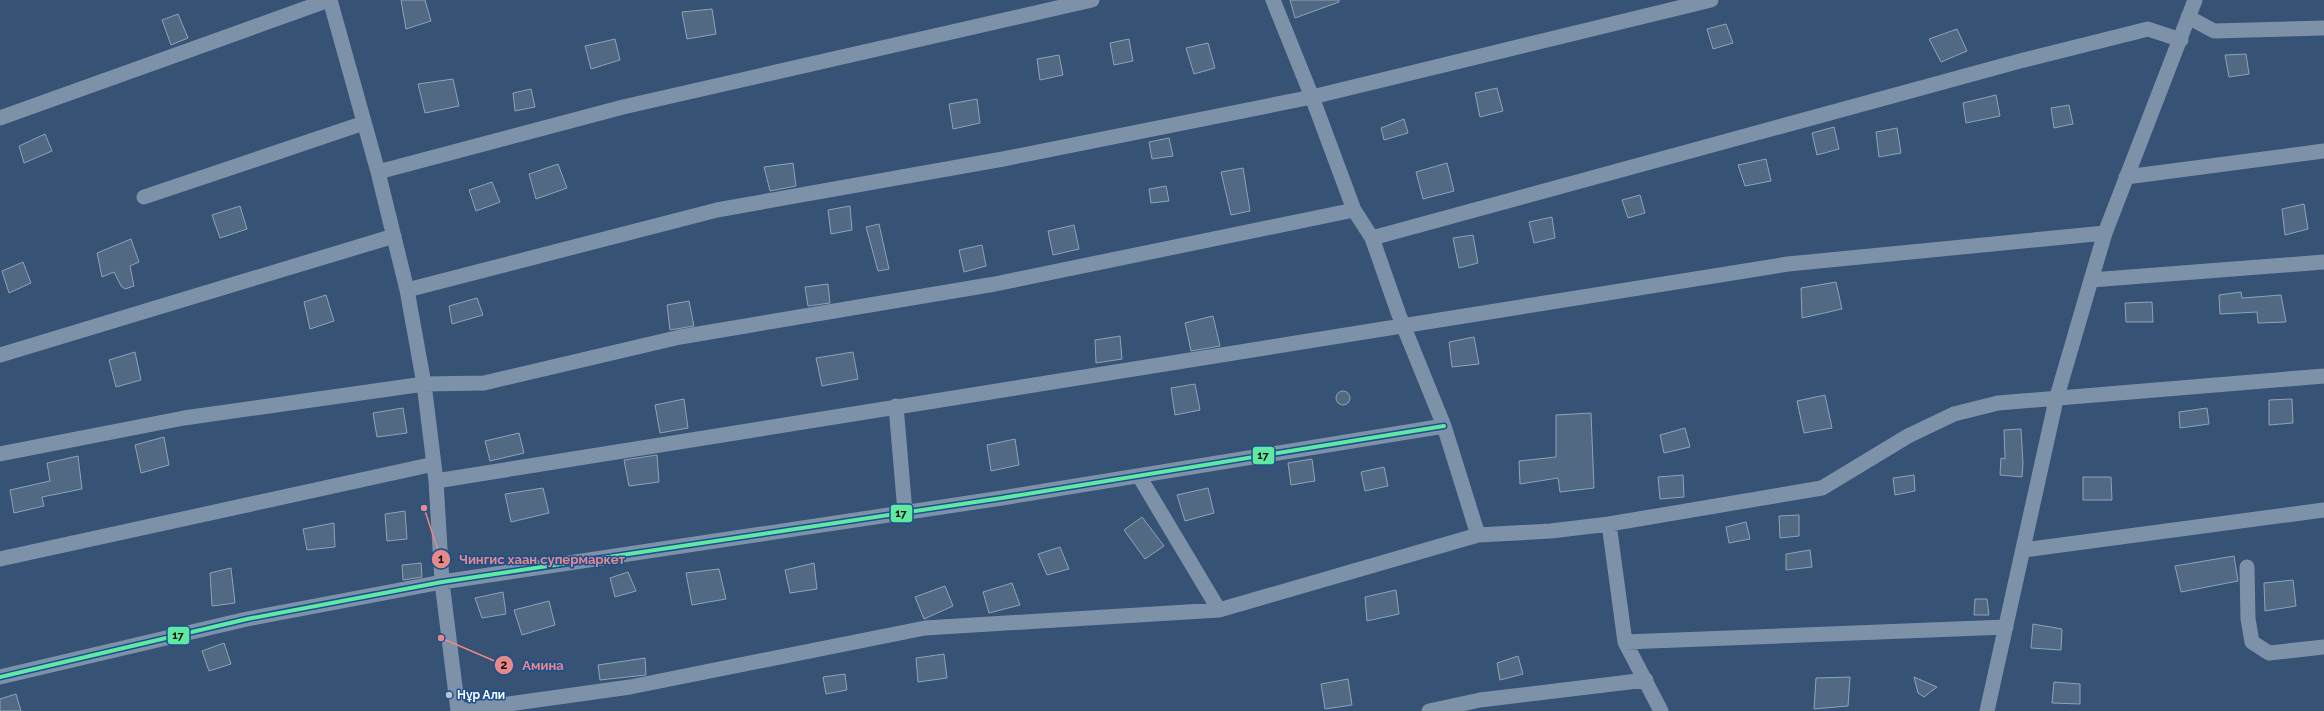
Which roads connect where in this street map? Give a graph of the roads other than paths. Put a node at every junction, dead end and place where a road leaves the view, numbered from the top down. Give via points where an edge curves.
1 (330, 0) edge
2 (1092, 0) edge
3 (1273, 0) edge
4 (1711, 0) edge
5 (2195, 0) edge
6 (2188, 17) junction
7 (2324, 28) edge
8 (2181, 40) junction
9 (1312, 97) junction
10 (0, 118) edge
11 (364, 123) junction
12 (2324, 151) edge
13 (378, 172) junction
14 (2126, 177) junction
15 (144, 196) dead end
16 (1354, 210) junction
17 (2105, 233) junction
18 (394, 236) junction
19 (1372, 238) junction
20 (2324, 262) edge
21 (2091, 280) junction
22 (407, 290) junction
23 (1403, 325) junction
24 (0, 355) edge
25 (2324, 376) edge
26 (424, 384) junction
27 (2056, 400) junction
28 (896, 406) junction
29 (1444, 426) junction
30 (0, 454) edge
31 (434, 464) junction
32 (1139, 476) junction
33 (436, 481) junction
34 (2324, 510) edge
35 (905, 512) junction
36 (1609, 524) junction
37 (1478, 535) junction
38 (2024, 550) junction
39 (0, 559) edge
40 (2247, 567) dead end
41 (442, 582) junction
42 (1219, 610) junction
43 (2006, 627) junction
44 (1625, 642) junction
45 (2324, 648) edge
46 (0, 677) edge
47 (1646, 680) junction
48 (458, 711) edge
49 (1429, 711) edge
50 (1661, 711) edge
51 (1987, 711) edge

1 - 10 street
1 - 11 street
2 - 13 street via 623,107
3 - 9 street
4 - 9 street
5 - 6 street
6 - 7 street via 2214,31
6 - 8 street
8 - 14 street
8 - 19 street via 2148,29 2020,61
9 - 16 street
9 - 22 street via 1003,158 717,210
11 - 13 street
11 - 15 street
12 - 14 street
13 - 18 street
14 - 17 street
16 - 19 street
16 - 26 street via 995,284 680,337 484,383
17 - 21 street
17 - 23 street via 1788,264
18 - 22 street
18 - 24 street
19 - 23 street
20 - 21 street
21 - 27 street
22 - 26 street
23 - 28 street
23 - 29 street
25 - 27 street
26 - 30 street via 184,418
26 - 31 street
27 - 36 street via 1998,403 1954,414 1908,436 1822,488
27 - 38 street
28 - 33 street
28 - 35 street
29 - 32 street
29 - 37 street
31 - 33 street
31 - 39 street
32 - 35 street
32 - 42 street
33 - 41 street
34 - 38 street
35 - 41 street
36 - 37 street via 1551,531
36 - 44 street
37 - 42 street
38 - 43 street
40 - 45 street via 2248,619 2252,642 2269,653
41 - 46 street via 247,619
41 - 48 street
42 - 48 street via 925,628 630,687
43 - 44 street
43 - 51 street
44 - 47 street
47 - 49 street via 1480,700
47 - 50 street

